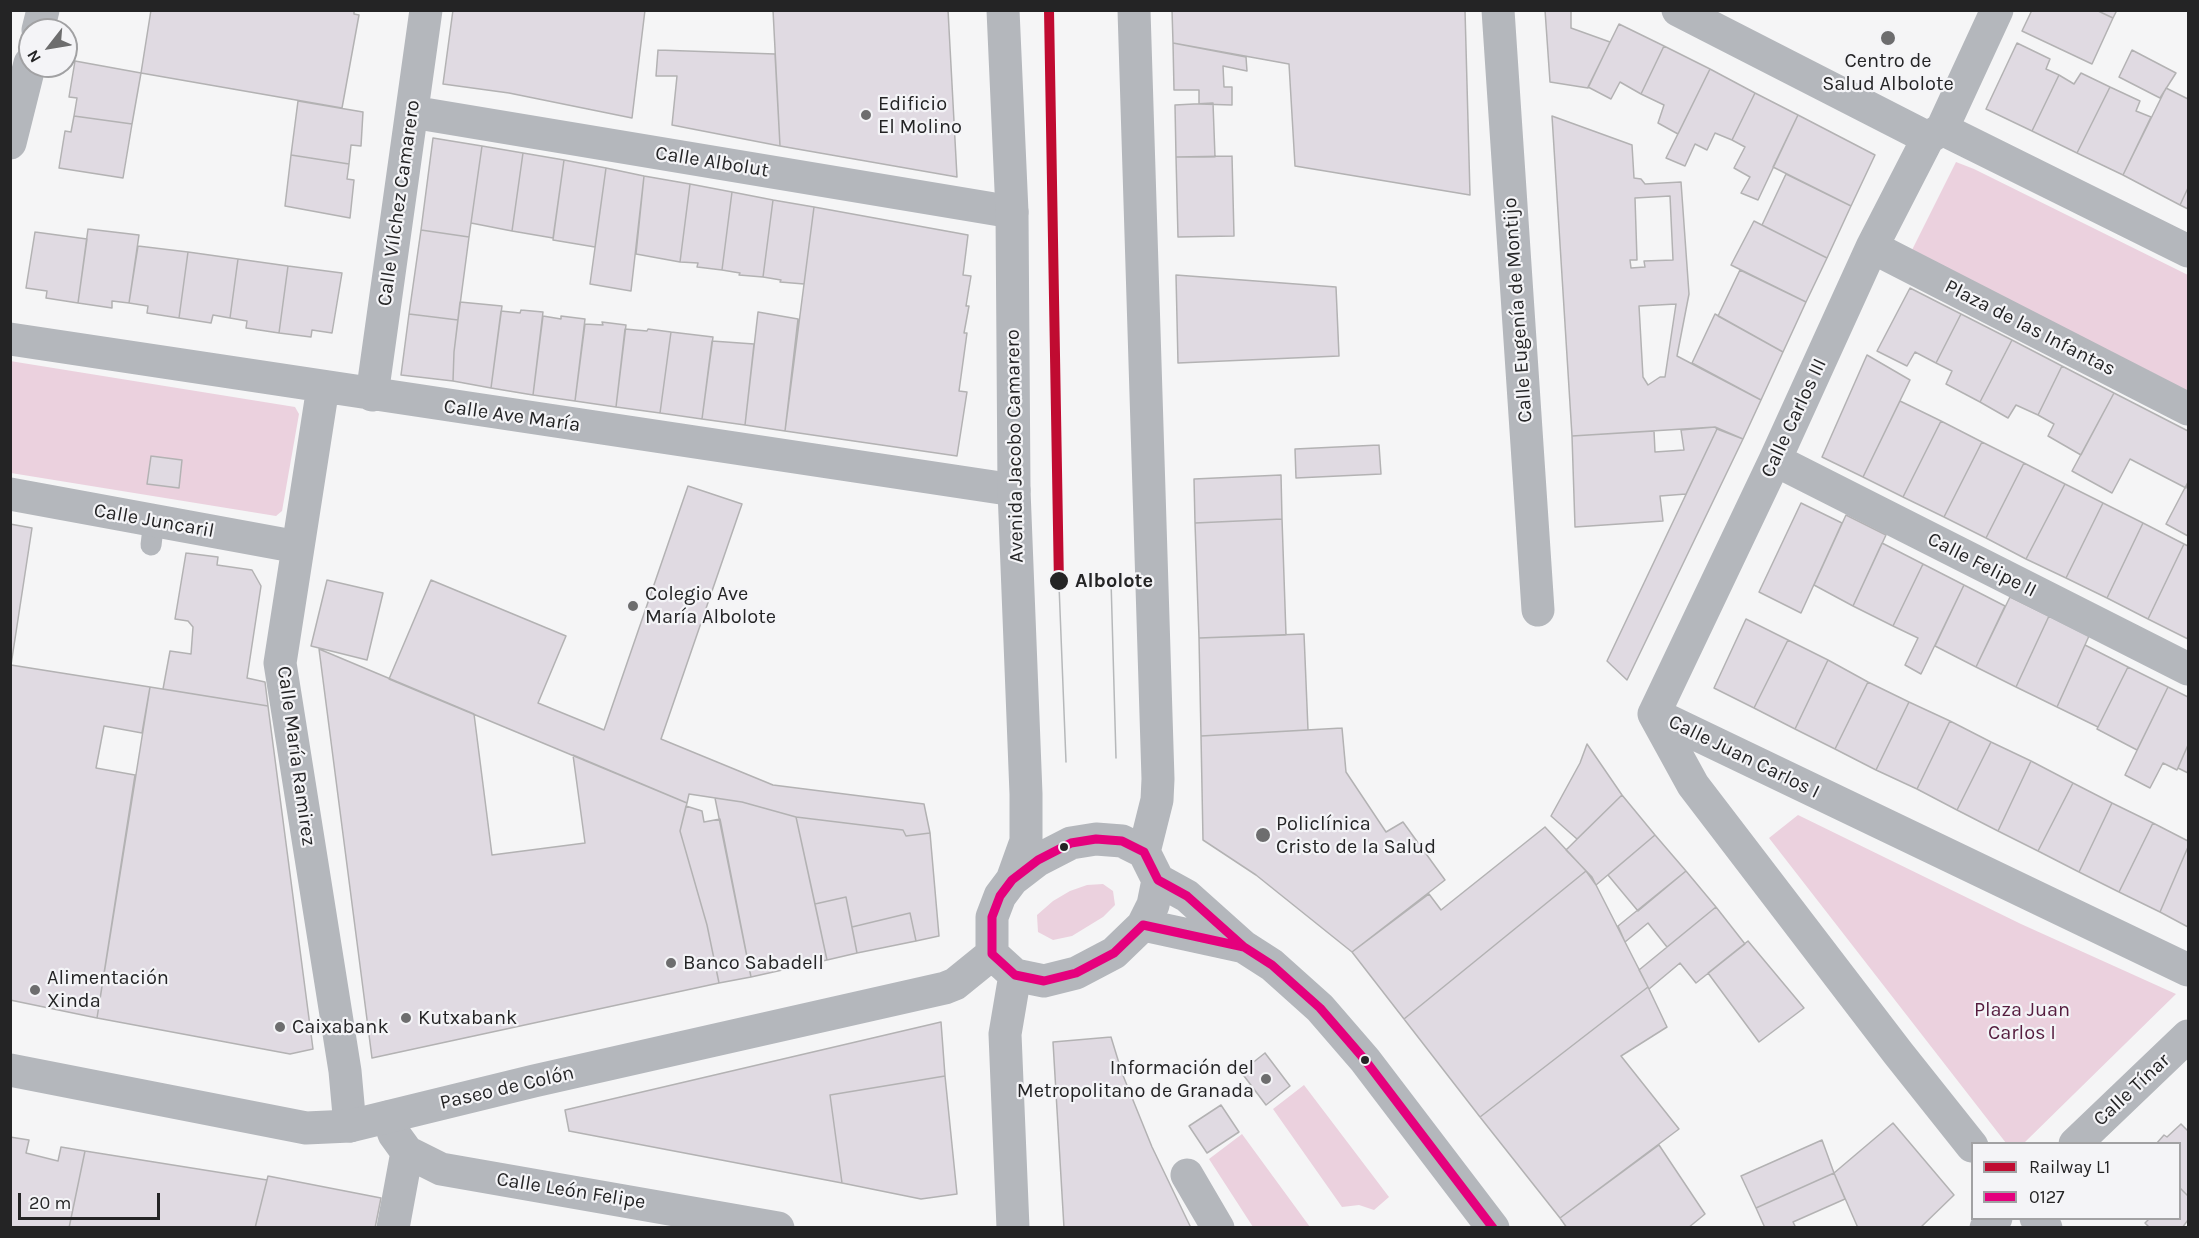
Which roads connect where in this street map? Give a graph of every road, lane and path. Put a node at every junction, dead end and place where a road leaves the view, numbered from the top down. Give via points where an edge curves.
1 (426, 10) edge
2 (1003, 10) edge
3 (1134, 10) edge
4 (1498, 10) edge
5 (1678, 10) edge
6 (1997, 10) edge
7 (26, 78) edge
8 (412, 112) junction
9 (1935, 133) junction
10 (10, 143) edge
11 (1012, 212) junction
12 (1872, 247) junction
13 (2188, 251) edge
14 (10, 339) edge
15 (323, 387) junction
16 (372, 395) junction
17 (2188, 409) edge
18 (1775, 460) junction
19 (1014, 490) junction
20 (10, 494) edge
21 (298, 547) junction
22 (1538, 610) dead end
23 (2188, 669) edge
24 (1654, 714) junction
25 (1151, 866) junction
26 (1012, 880) junction
27 (1143, 925) junction
28 (1244, 947) junction
29 (1004, 965) junction
30 (2188, 970) edge
31 (2188, 1036) edge
32 (10, 1070) edge
33 (388, 1117) junction
34 (350, 1126) junction
35 (2076, 1142) edge
36 (1971, 1145) edge
37 (407, 1152) junction
38 (1187, 1175) dead end
39 (393, 1227) edge
40 (778, 1227) edge
41 (1013, 1227) edge
42 (1218, 1227) edge
43 (1493, 1227) edge

1 - 8 street, Calle Vílchez Camarero
2 - 11 street, Avenida Jacobo Camarero
3 - 25 street via 1158,779
4 - 22 street, Calle Eugenía de Montijo
5 - 9 street
6 - 9 street, Calle Carlos III
7 - 10 street
8 - 11 street, Calle Albolut
8 - 16 street, Calle Vílchez Camarero
9 - 12 street, Calle Carlos III
9 - 13 street
11 - 19 street, Avenida Jacobo Camarero
12 - 17 street, Plaza de las Infantas
12 - 18 street, Calle Carlos III
14 - 15 street, Calle Ave María
15 - 16 street, Calle Ave María
15 - 21 street, Calle María Ramirez
16 - 19 street, Calle Ave María
18 - 23 street, Calle Felipe II
18 - 24 street, Calle Carlos III
19 - 26 street, Avenida Jacobo Camarero via 1026,841
20 - 21 street, Calle Juncaril via 152,533
21 - 34 street, Calle María Ramirez via 280,663 345,1071
24 - 30 street, Calle Juan Carlos I
24 - 36 street, Calle Juan Carlos I via 1693,785
25 - 26 street via 1122,842 1096,839 1071,843 1038,860
25 - 27 street via 1153,905
25 - 28 street
26 - 29 street via 999,896 992,917
27 - 28 street
27 - 29 street via 1114,953 1076,974 1044,981
28 - 43 street via 1272,965 1320,1008 1365,1060
29 - 33 street, Paseo de Colón via 945,988
29 - 41 street
31 - 35 street, Calle Tínar
32 - 34 street, Paseo de Colón via 306,1128
33 - 34 street, Paseo de Colón
33 - 37 street
37 - 39 street
37 - 40 street, Calle León Felipe via 441,1169
38 - 42 street

